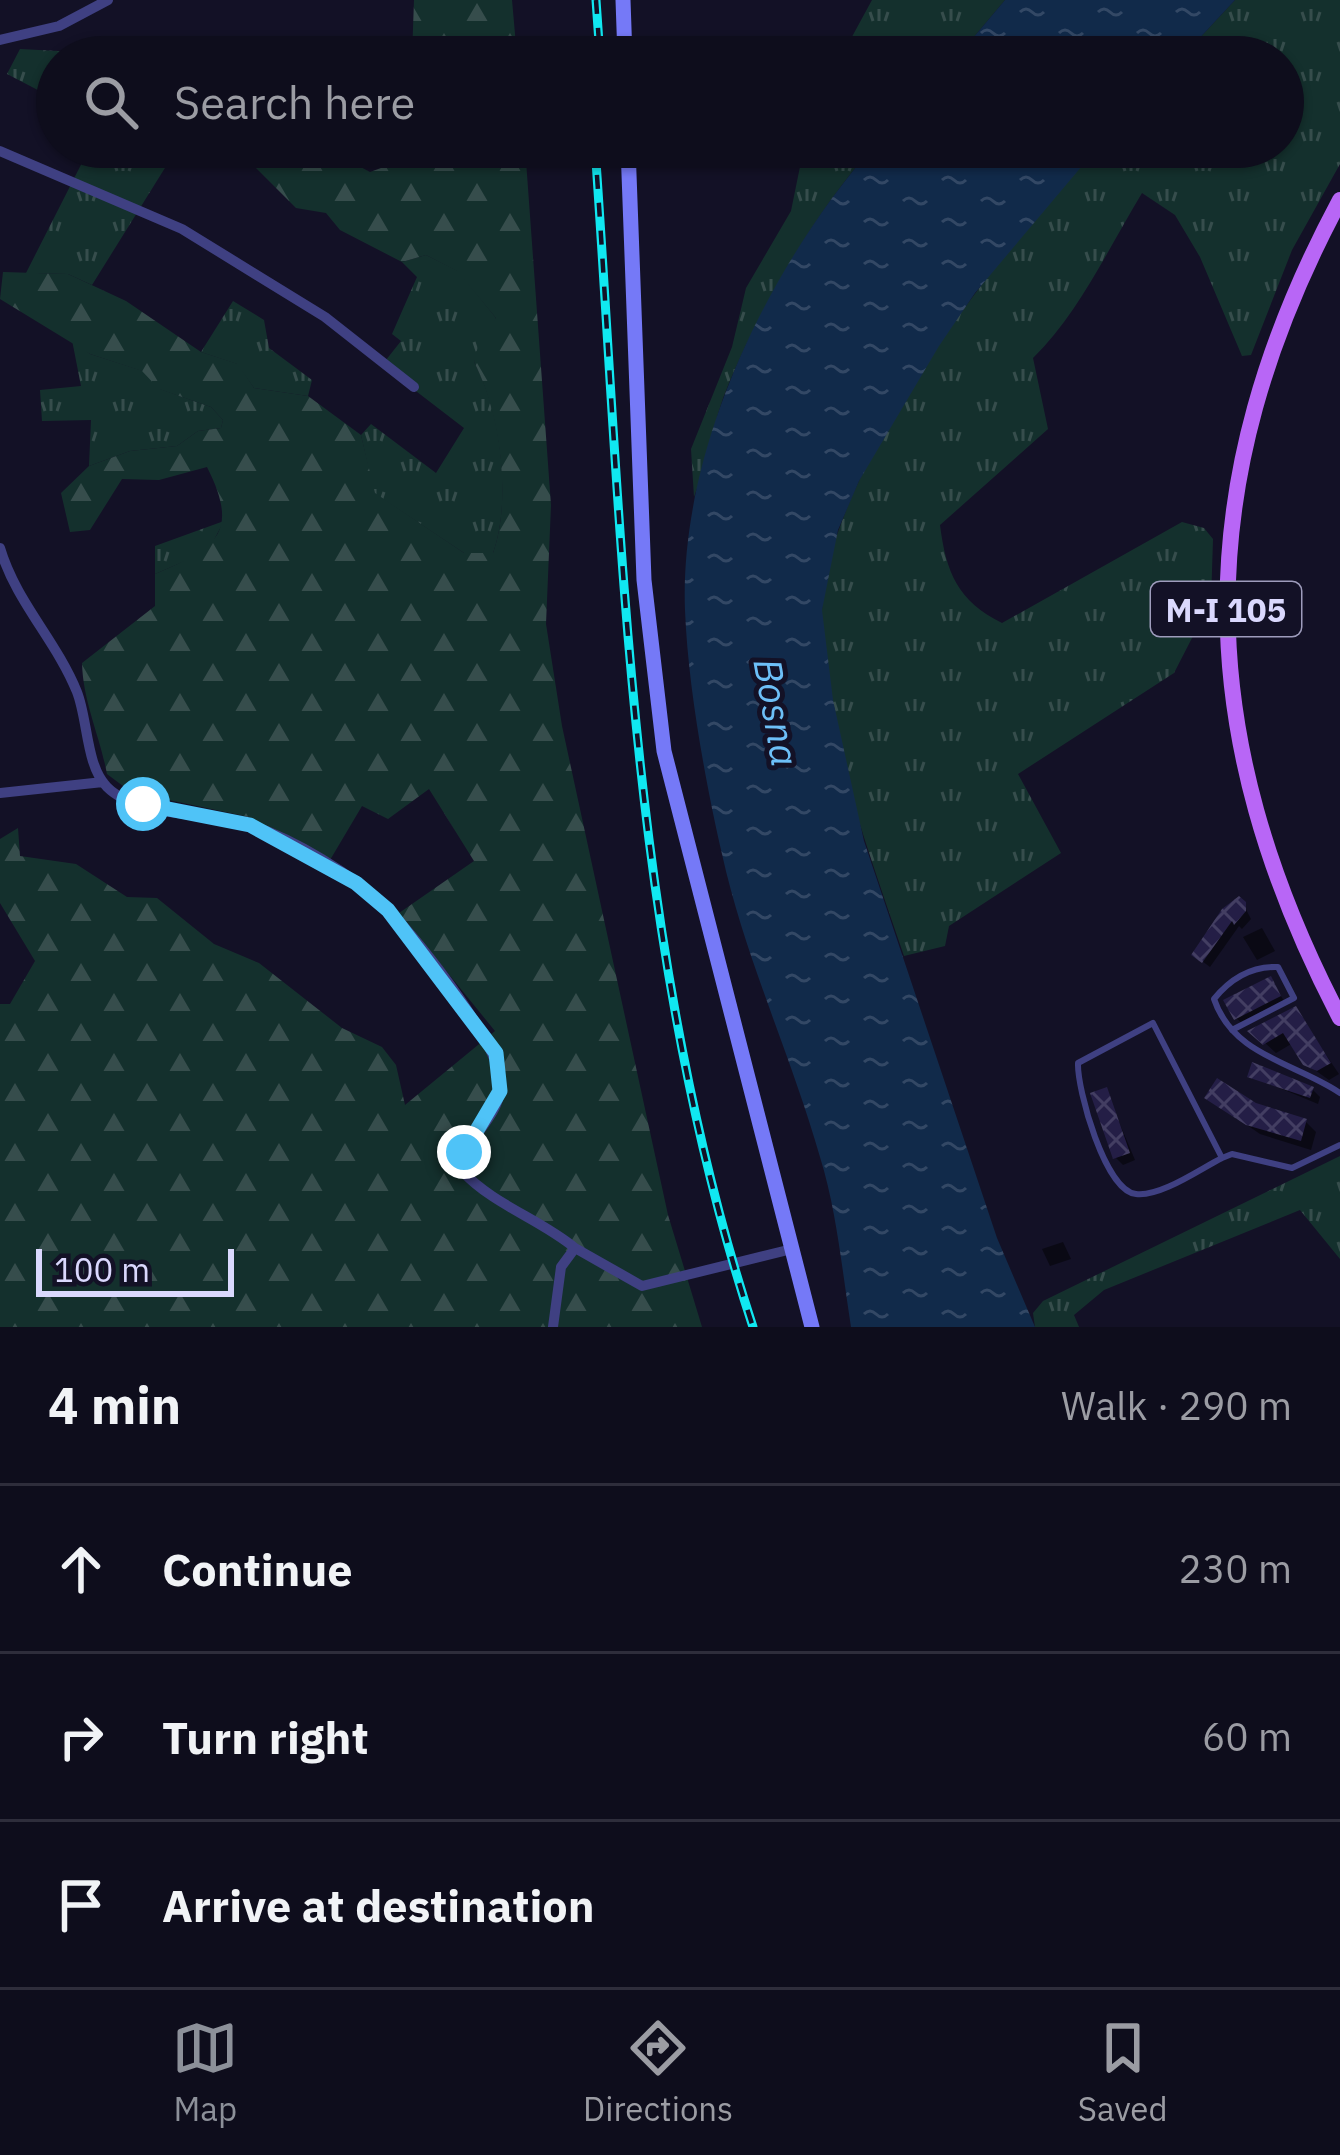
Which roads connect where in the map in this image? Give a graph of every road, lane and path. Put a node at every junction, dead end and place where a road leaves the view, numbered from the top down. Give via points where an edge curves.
1 (108, 0) edge
2 (623, 0) edge
3 (624, 36) edge
4 (0, 38) edge
5 (0, 151) edge
6 (36, 166) edge
7 (40, 168) edge
8 (629, 168) edge
9 (1340, 200) edge
10 (414, 387) dead end
11 (0, 548) edge
12 (103, 782) junction
13 (0, 793) edge
14 (1340, 1018) edge
15 (1232, 1030) junction
16 (1340, 1093) edge
17 (1340, 1144) edge
18 (1222, 1159) junction
19 (575, 1248) junction
20 (792, 1249) junction
21 (553, 1327) edge
22 (812, 1327) edge

1 - 4 street via 59,26
2 - 3 main road
5 - 6 street
7 - 10 street via 227,255
8 - 20 main road via 644,580 664,751
9 - 14 main road, M-I 105 via 1256,389 1229,531 1226,602 1238,740 1257,824
11 - 12 street via 16,592 76,692
12 - 13 street
12 - 19 street via 143,804 250,825 356,883 388,910 496,1053 500,1091 464,1152 463,1172 480,1191
15 - 15 lane via 1214,999 1256,966 1278,967 1294,998
15 - 16 lane via 1259,1053
17 - 18 lane via 1292,1168 1232,1154
18 - 18 lane via 1154,1023 1078,1063 1083,1102 1110,1172 1126,1190 1138,1195
19 - 20 street via 642,1286
19 - 21 street via 561,1267
20 - 22 main road

